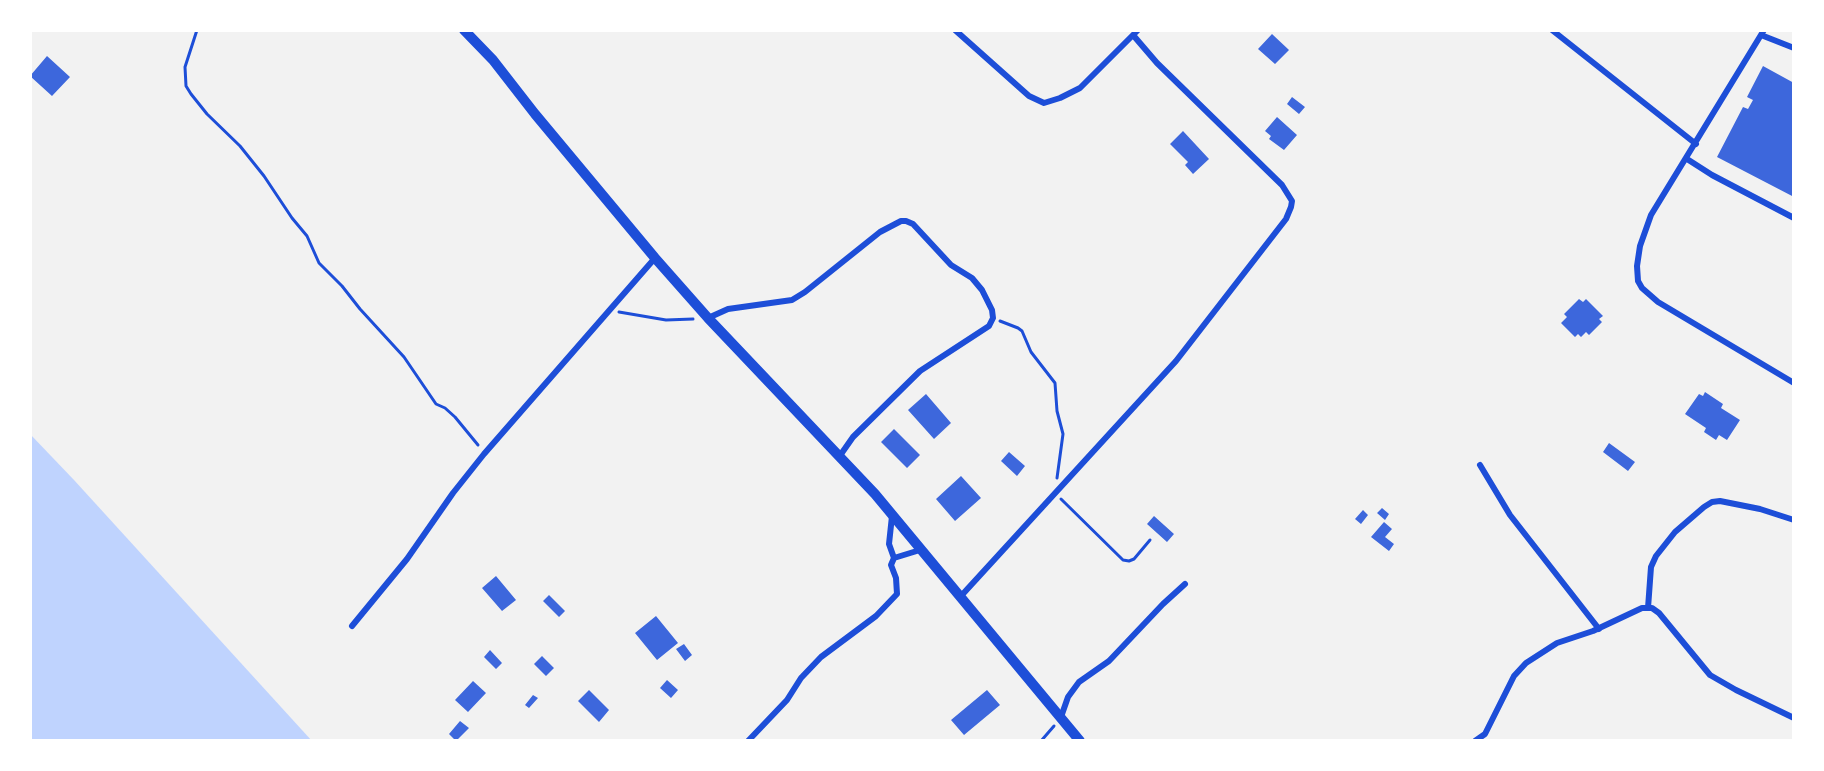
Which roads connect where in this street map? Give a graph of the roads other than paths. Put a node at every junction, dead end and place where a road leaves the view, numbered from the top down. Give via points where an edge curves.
1 (464, 30) edge
2 (955, 30) edge
3 (1138, 30) edge
4 (1552, 30) edge
5 (1763, 32) edge
6 (1132, 35) junction
7 (1794, 48) edge
8 (1696, 144) junction
9 (1687, 159) junction
10 (1794, 218) edge
11 (655, 258) junction
12 (708, 318) junction
13 (1794, 383) edge
14 (839, 457) junction
15 (1480, 465) dead end
16 (892, 516) junction
17 (1794, 520) edge
18 (920, 550) junction
19 (894, 558) junction
20 (1185, 584) dead end
21 (961, 596) junction
22 (1648, 608) junction
23 (352, 626) dead end
24 (1599, 629) junction
25 (1060, 717) junction
26 (1794, 718) edge
27 (748, 741) edge
28 (1080, 741) edge
29 (1475, 741) edge

1 - 11 street
2 - 6 street via 1029,96 1044,103 1080,88
3 - 6 street
4 - 8 street
5 - 7 street
5 - 8 street
6 - 21 street via 1282,185 1292,201 1291,207 1286,219 1176,361
8 - 9 street
9 - 10 street
9 - 13 street via 1646,227 1637,266 1638,281 1658,302
11 - 12 street
11 - 23 street via 484,454
12 - 14 street
12 - 14 street via 728,309 792,300 880,232 906,221 951,265 972,278 992,310 988,326 920,371 853,437
14 - 16 street
15 - 24 street via 1510,515
16 - 18 street
16 - 19 street via 890,544
17 - 22 street via 1760,509 1712,502 1680,527 1656,556 1651,567
18 - 19 street
18 - 21 street
19 - 27 street via 891,565 897,594 876,616 821,657
20 - 25 street via 1109,661 1079,682
21 - 25 street
22 - 24 street
22 - 26 street via 1663,617 1710,675
24 - 29 street via 1557,644 1526,663 1514,676 1485,734
25 - 28 street

